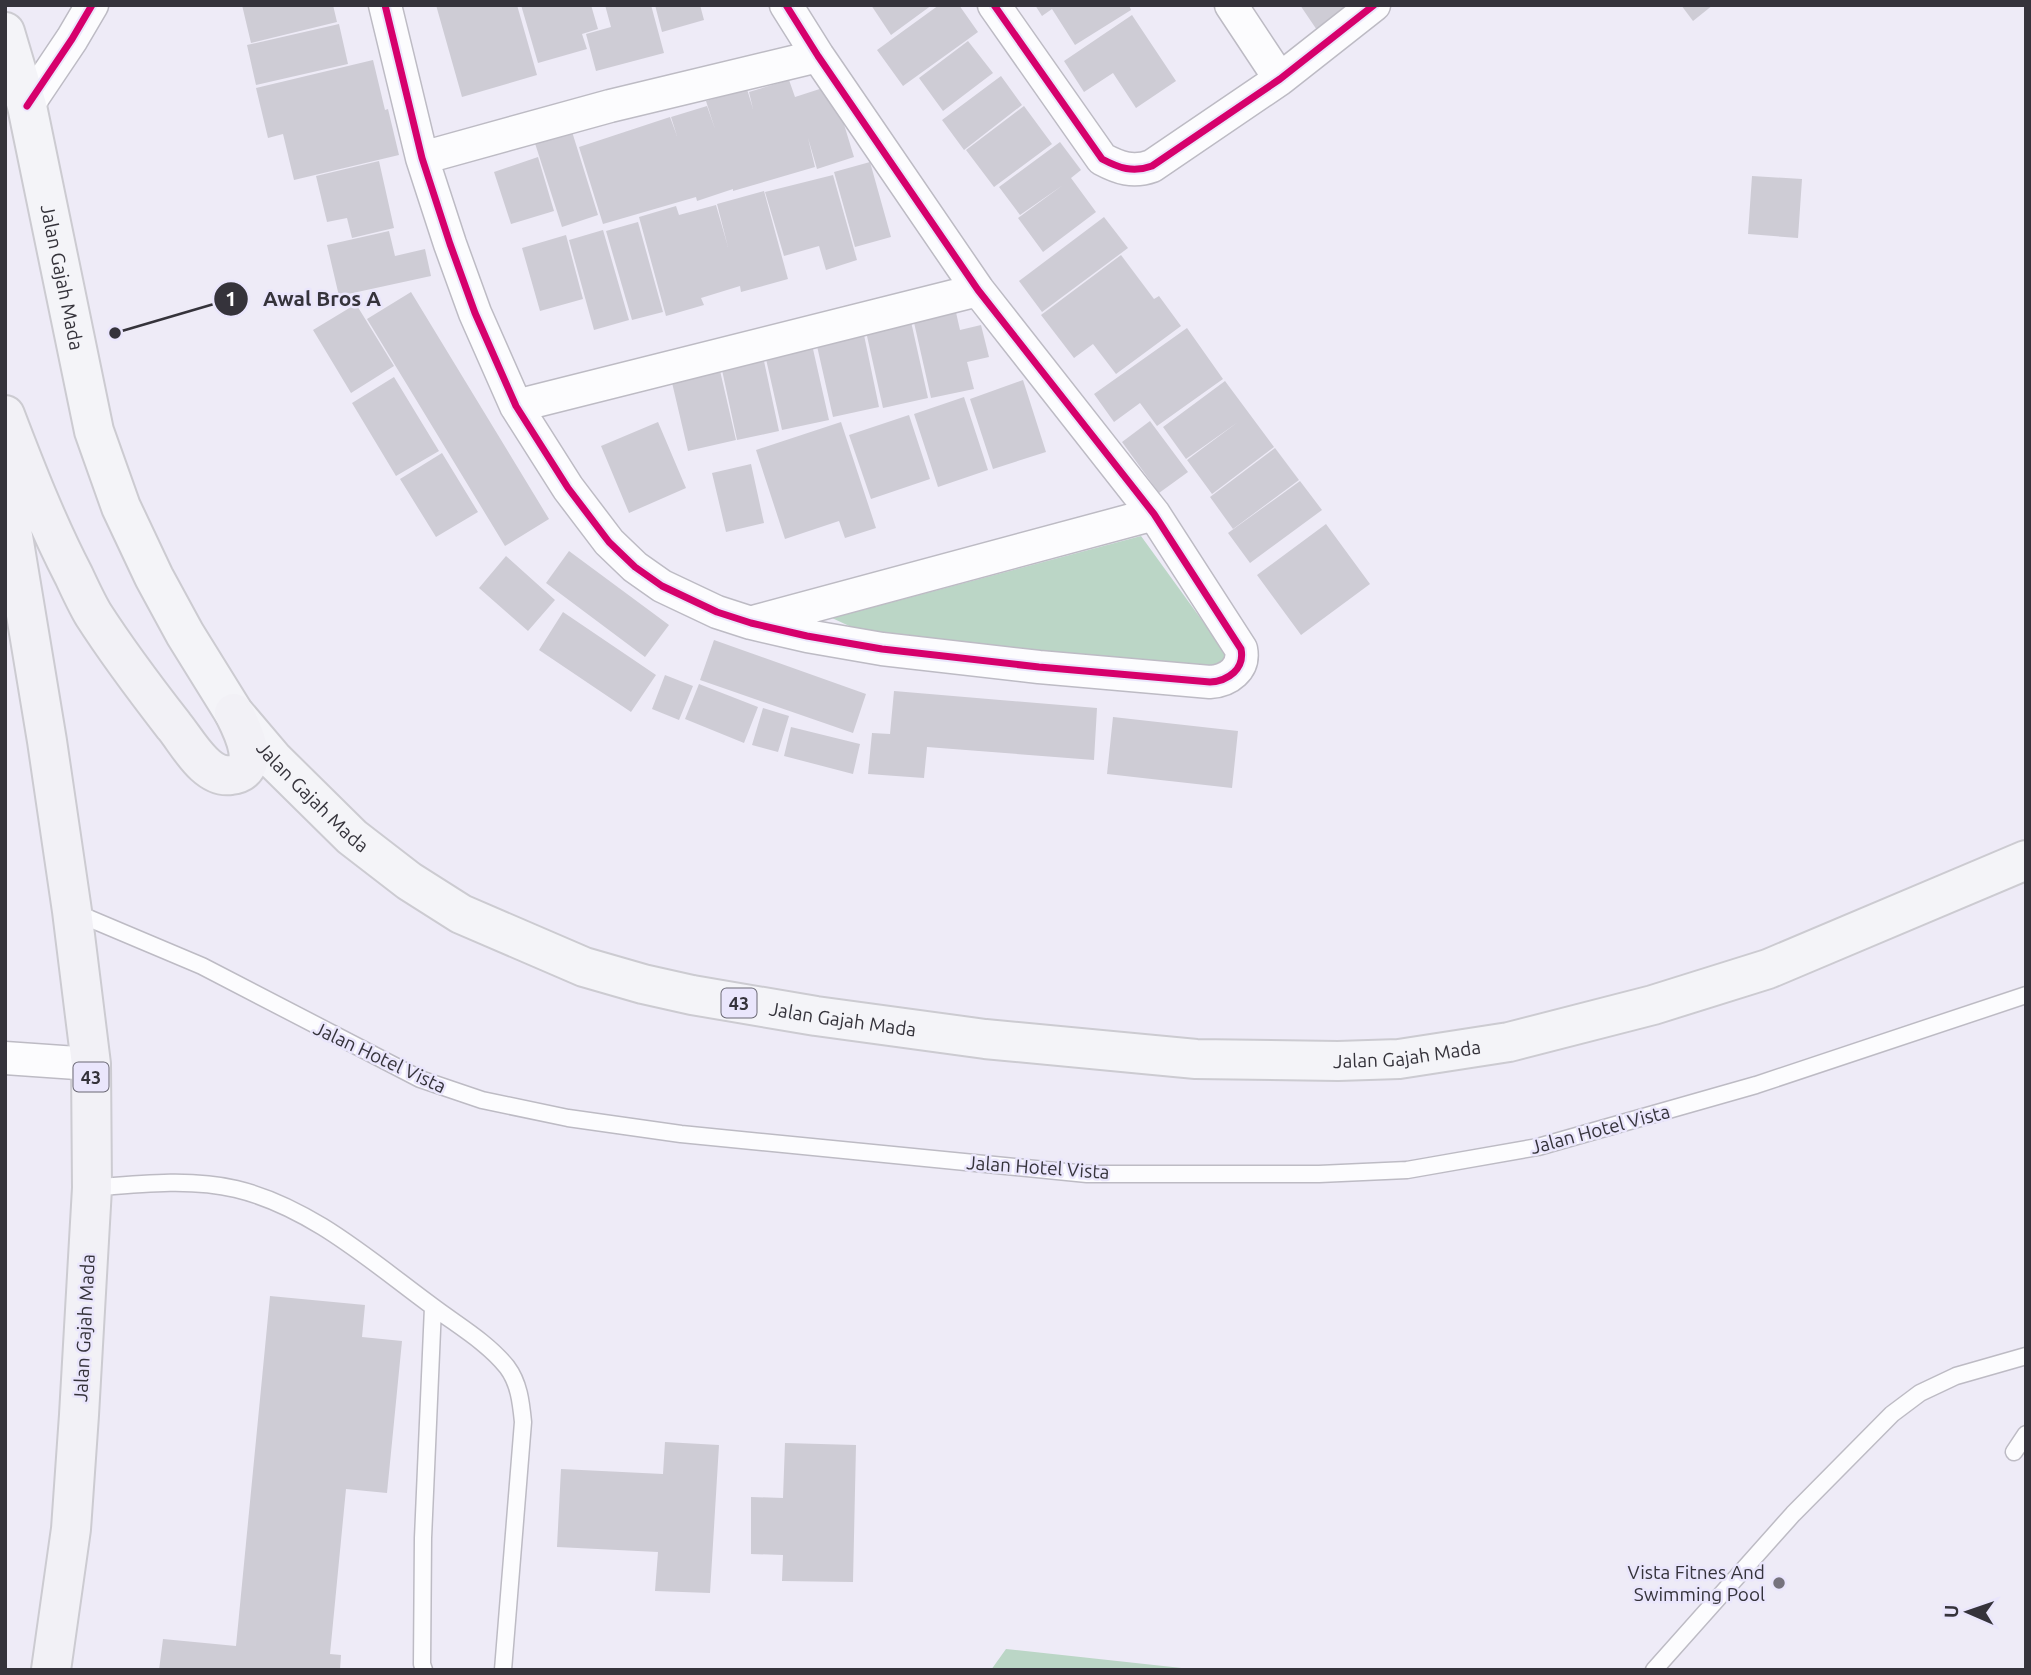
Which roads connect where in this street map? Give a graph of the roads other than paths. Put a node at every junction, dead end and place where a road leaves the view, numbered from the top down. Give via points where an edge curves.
1 (92, 5) edge
2 (385, 5) edge
3 (786, 5) edge
4 (994, 5) edge
5 (1231, 5) edge
6 (1374, 5) edge
7 (5, 32) edge
8 (818, 56) junction
9 (1280, 79) junction
10 (27, 106) junction
11 (422, 158) junction
12 (978, 290) junction
13 (516, 407) junction
14 (5, 415) edge
15 (5, 488) edge
16 (1154, 514) junction
17 (751, 623) junction
18 (234, 713) junction
19 (2026, 860) edge
20 (72, 911) junction
21 (2026, 995) edge
22 (5, 1058) edge
23 (91, 1064) junction
24 (92, 1188) junction
25 (433, 1307) junction
26 (2026, 1356) edge
27 (2026, 1434) edge
28 (2014, 1452) dead end
29 (51, 1670) edge
30 (424, 1670) edge
31 (503, 1670) edge
32 (1654, 1670) edge

1 - 10 street
2 - 11 street
3 - 8 street
4 - 9 street via 1102,159 1126,169 1152,166
5 - 9 street
6 - 9 street
7 - 10 main road, Jalan Gajah Mada / 43
8 - 11 street
8 - 12 street
10 - 18 main road, Jalan Gajah Mada / 43 via 94,431 121,507 154,577
11 - 13 street via 475,313
12 - 13 street
12 - 16 street
13 - 17 street via 568,488 635,567 691,601
14 - 18 highway via 43,513 93,613 206,766 223,776 238,774 248,761 247,742
15 - 20 highway, Jalan Gajah Mada / 43
16 - 17 street
16 - 17 street via 1241,649 1236,671 1223,680 882,649
18 - 19 main road, Jalan Gajah Mada / 43 via 305,792 408,881 461,914 584,967 691,995 816,1016 985,1039 1196,1059 1398,1059 1509,1042 1768,970
20 - 21 lane, Jalan Hotel Vista via 202,966 420,1079 482,1100 681,1134 1087,1174 1407,1170 1538,1147 1756,1085
20 - 23 highway, Jalan Gajah Mada / 43
22 - 23 street
23 - 24 highway, Jalan Gajah Mada / 43
24 - 25 lane via 208,1184 261,1197 328,1231
24 - 29 highway, Jalan Gajah Mada / 43 via 71,1529
25 - 30 lane via 423,1538
25 - 31 lane via 485,1345 517,1383 522,1435
26 - 32 lane via 1956,1376 1920,1392 1892,1414 1793,1514
27 - 28 lane

